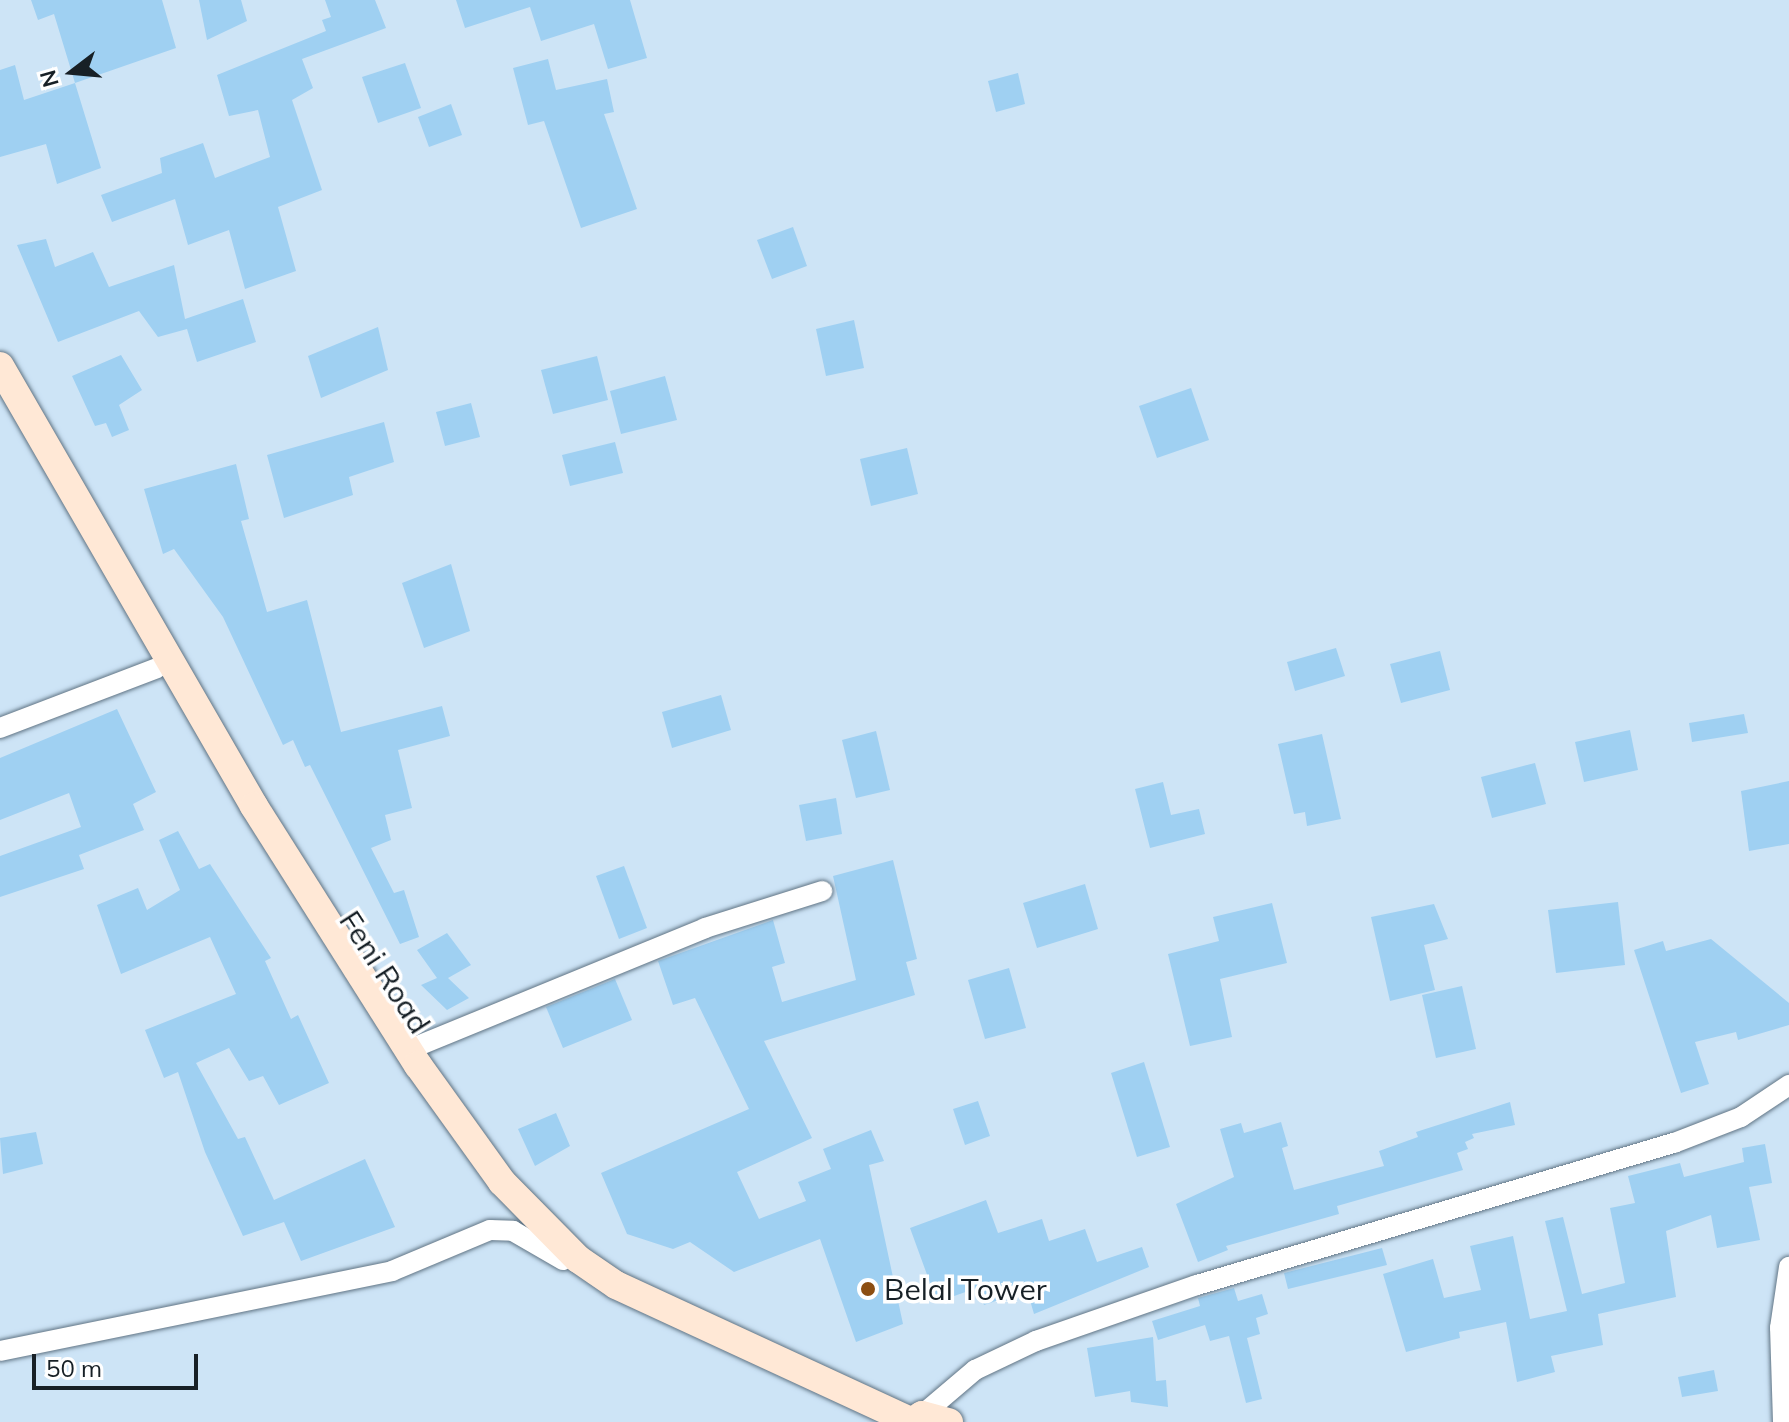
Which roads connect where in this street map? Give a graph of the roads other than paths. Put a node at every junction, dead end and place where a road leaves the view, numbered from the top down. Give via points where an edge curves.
1 (0, 366) edge
2 (0, 392) edge
3 (157, 668) junction
4 (0, 728) edge
5 (822, 891) dead end
6 (408, 1050) junction
7 (1789, 1085) edge
8 (563, 1260) junction
9 (1789, 1267) edge
10 (0, 1351) edge
11 (915, 1420) edge
12 (879, 1422) edge
13 (949, 1422) edge
14 (1783, 1422) edge

1 - 6 main road via 254,806
2 - 3 main road, Feni Road
3 - 4 street
3 - 8 main road, Feni Road via 287,882 465,1154 505,1204
5 - 6 street via 678,939
6 - 11 main road via 502,1182 578,1259 675,1315
7 - 11 street via 1741,1117 1674,1143 1197,1285 1036,1341 975,1370
8 - 10 street via 501,1229 392,1271
8 - 12 main road, Feni Road via 597,1286 671,1325
9 - 14 street via 1780,1328
11 - 13 main road

